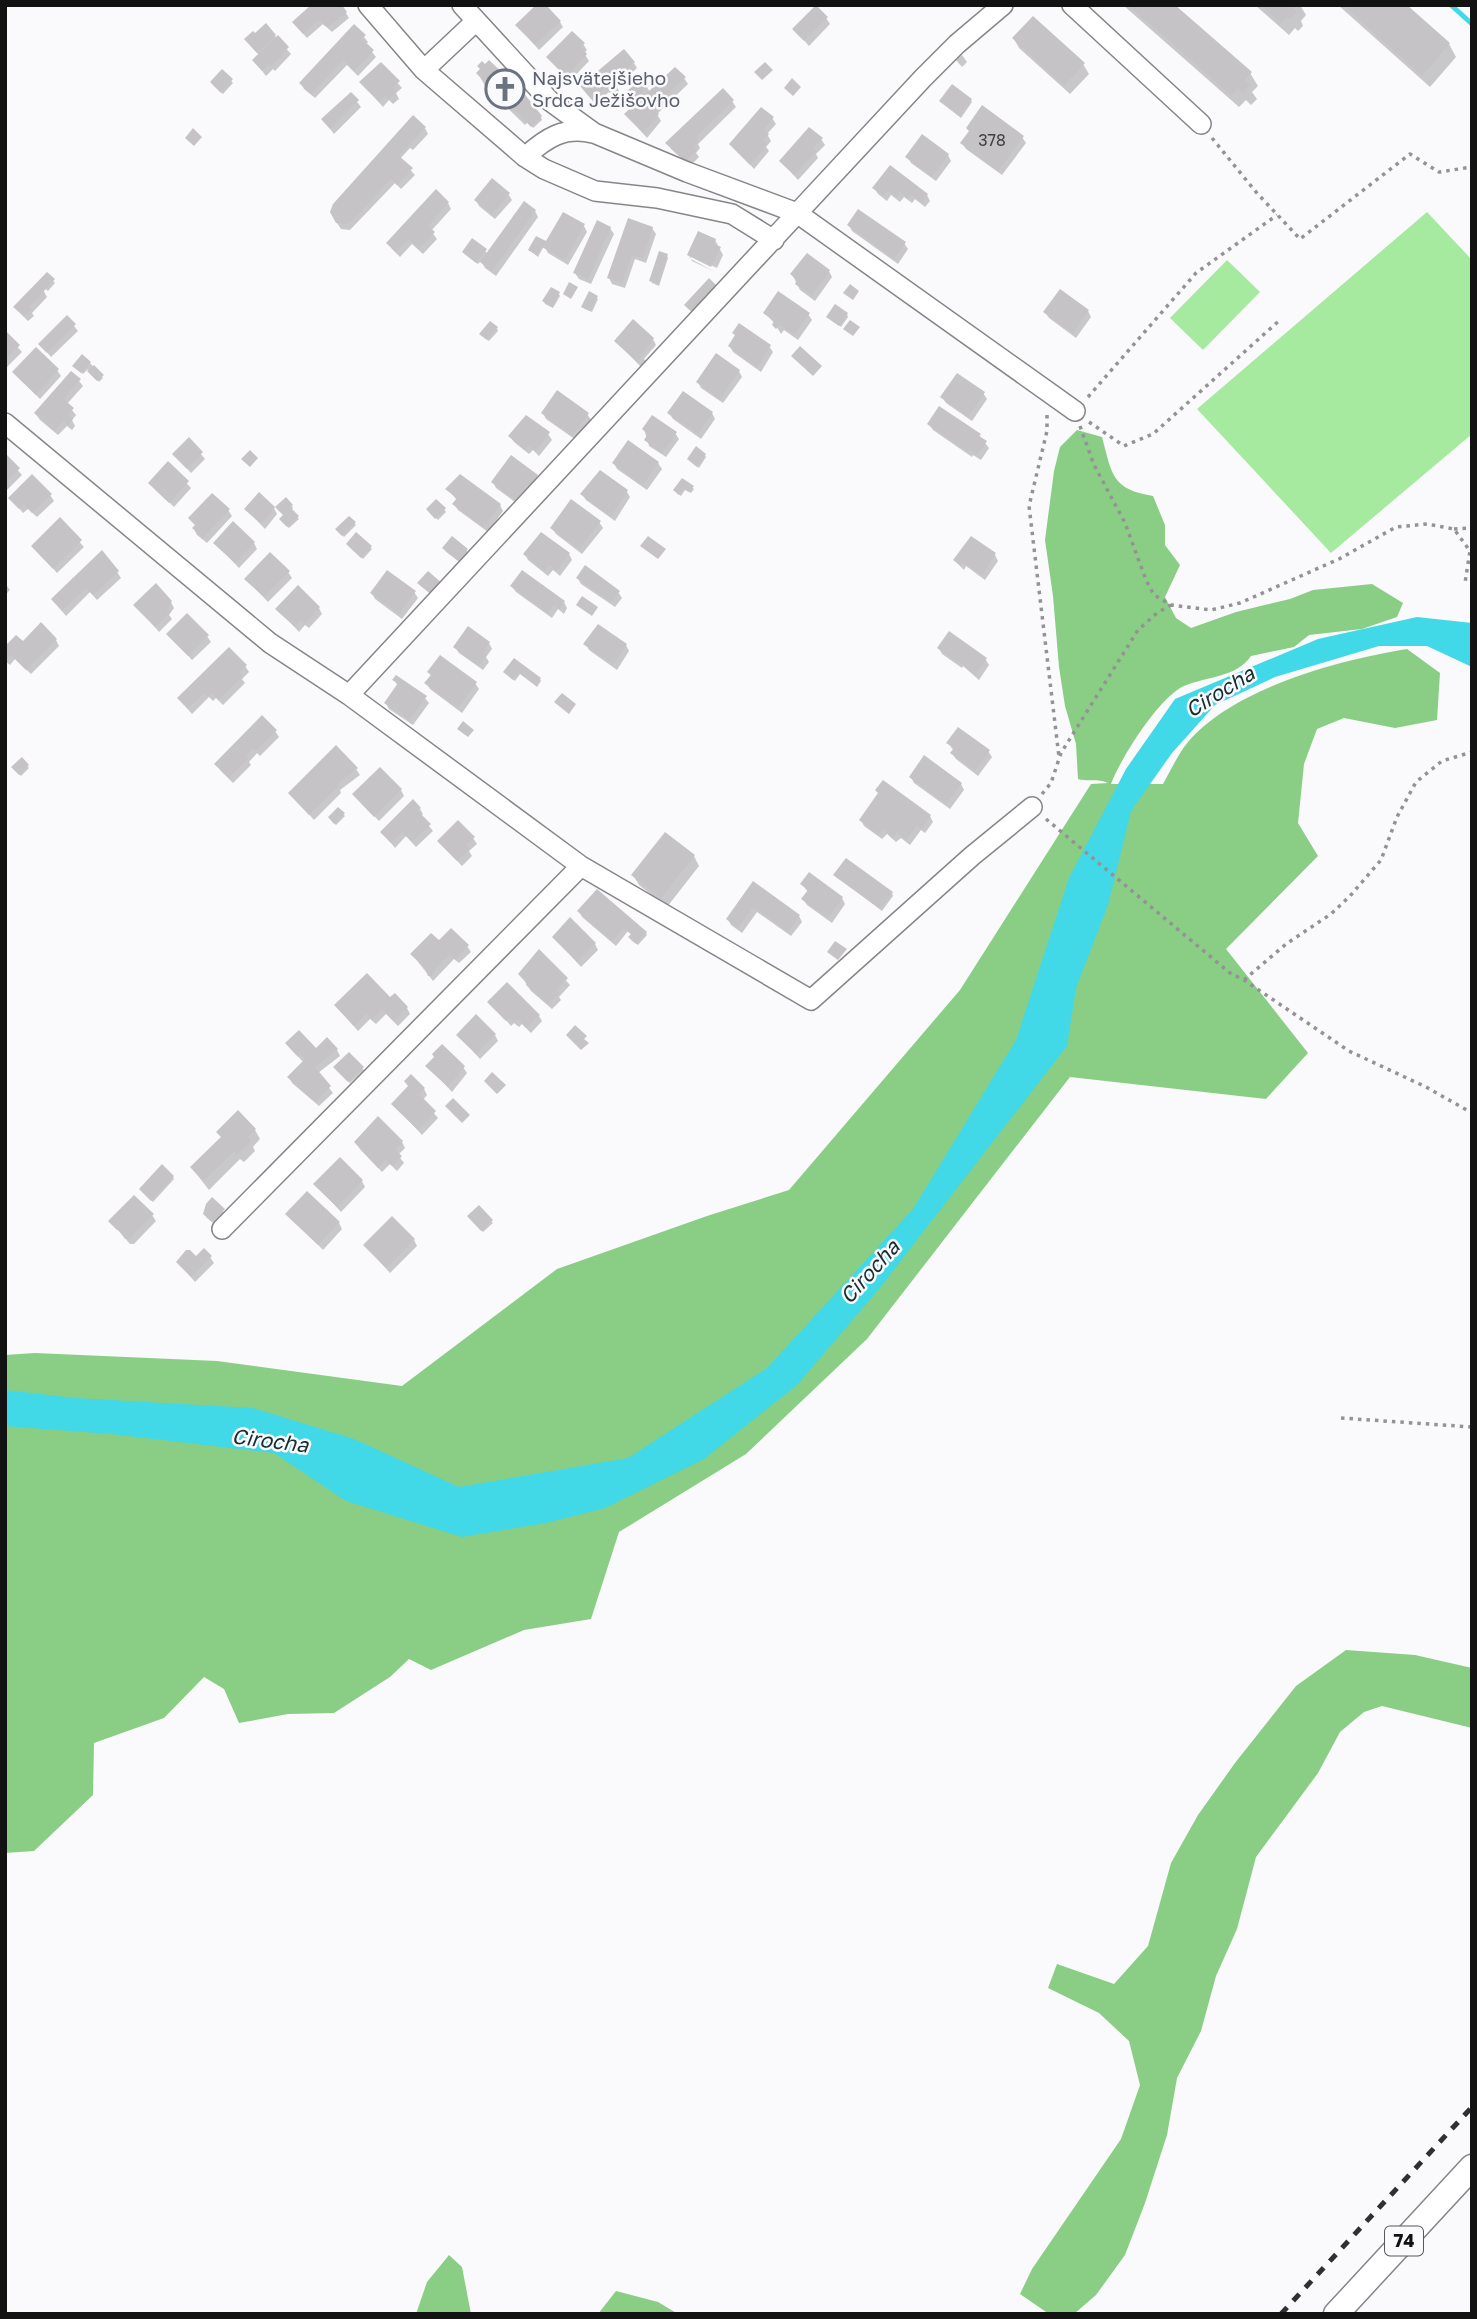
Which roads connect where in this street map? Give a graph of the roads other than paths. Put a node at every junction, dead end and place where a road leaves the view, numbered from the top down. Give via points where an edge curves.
1 (368, 5) edge
2 (462, 5) edge
3 (1003, 5) edge
4 (1072, 5) edge
5 (476, 21) junction
6 (424, 70) junction
7 (1201, 124) road end
8 (594, 134) junction
9 (525, 157) junction
10 (797, 213) junction
11 (774, 240) junction
12 (1075, 411) road end
13 (5, 424) edge
14 (349, 695) junction
15 (1032, 807) road end
16 (582, 866) junction
17 (222, 1228) dead end
18 (1472, 2167) edge
19 (1336, 2314) edge

1 - 6 street
2 - 5 street
3 - 10 street via 940,61
4 - 7 street
5 - 6 street
5 - 8 street via 550,101
6 - 9 street
8 - 9 street via 568,130 539,144
8 - 10 street
9 - 11 street via 595,191 732,214
10 - 11 street
10 - 12 street
11 - 14 street
13 - 14 street via 270,643
14 - 16 street
15 - 16 street via 811,1000
16 - 17 street
18 - 19 main road, 74

